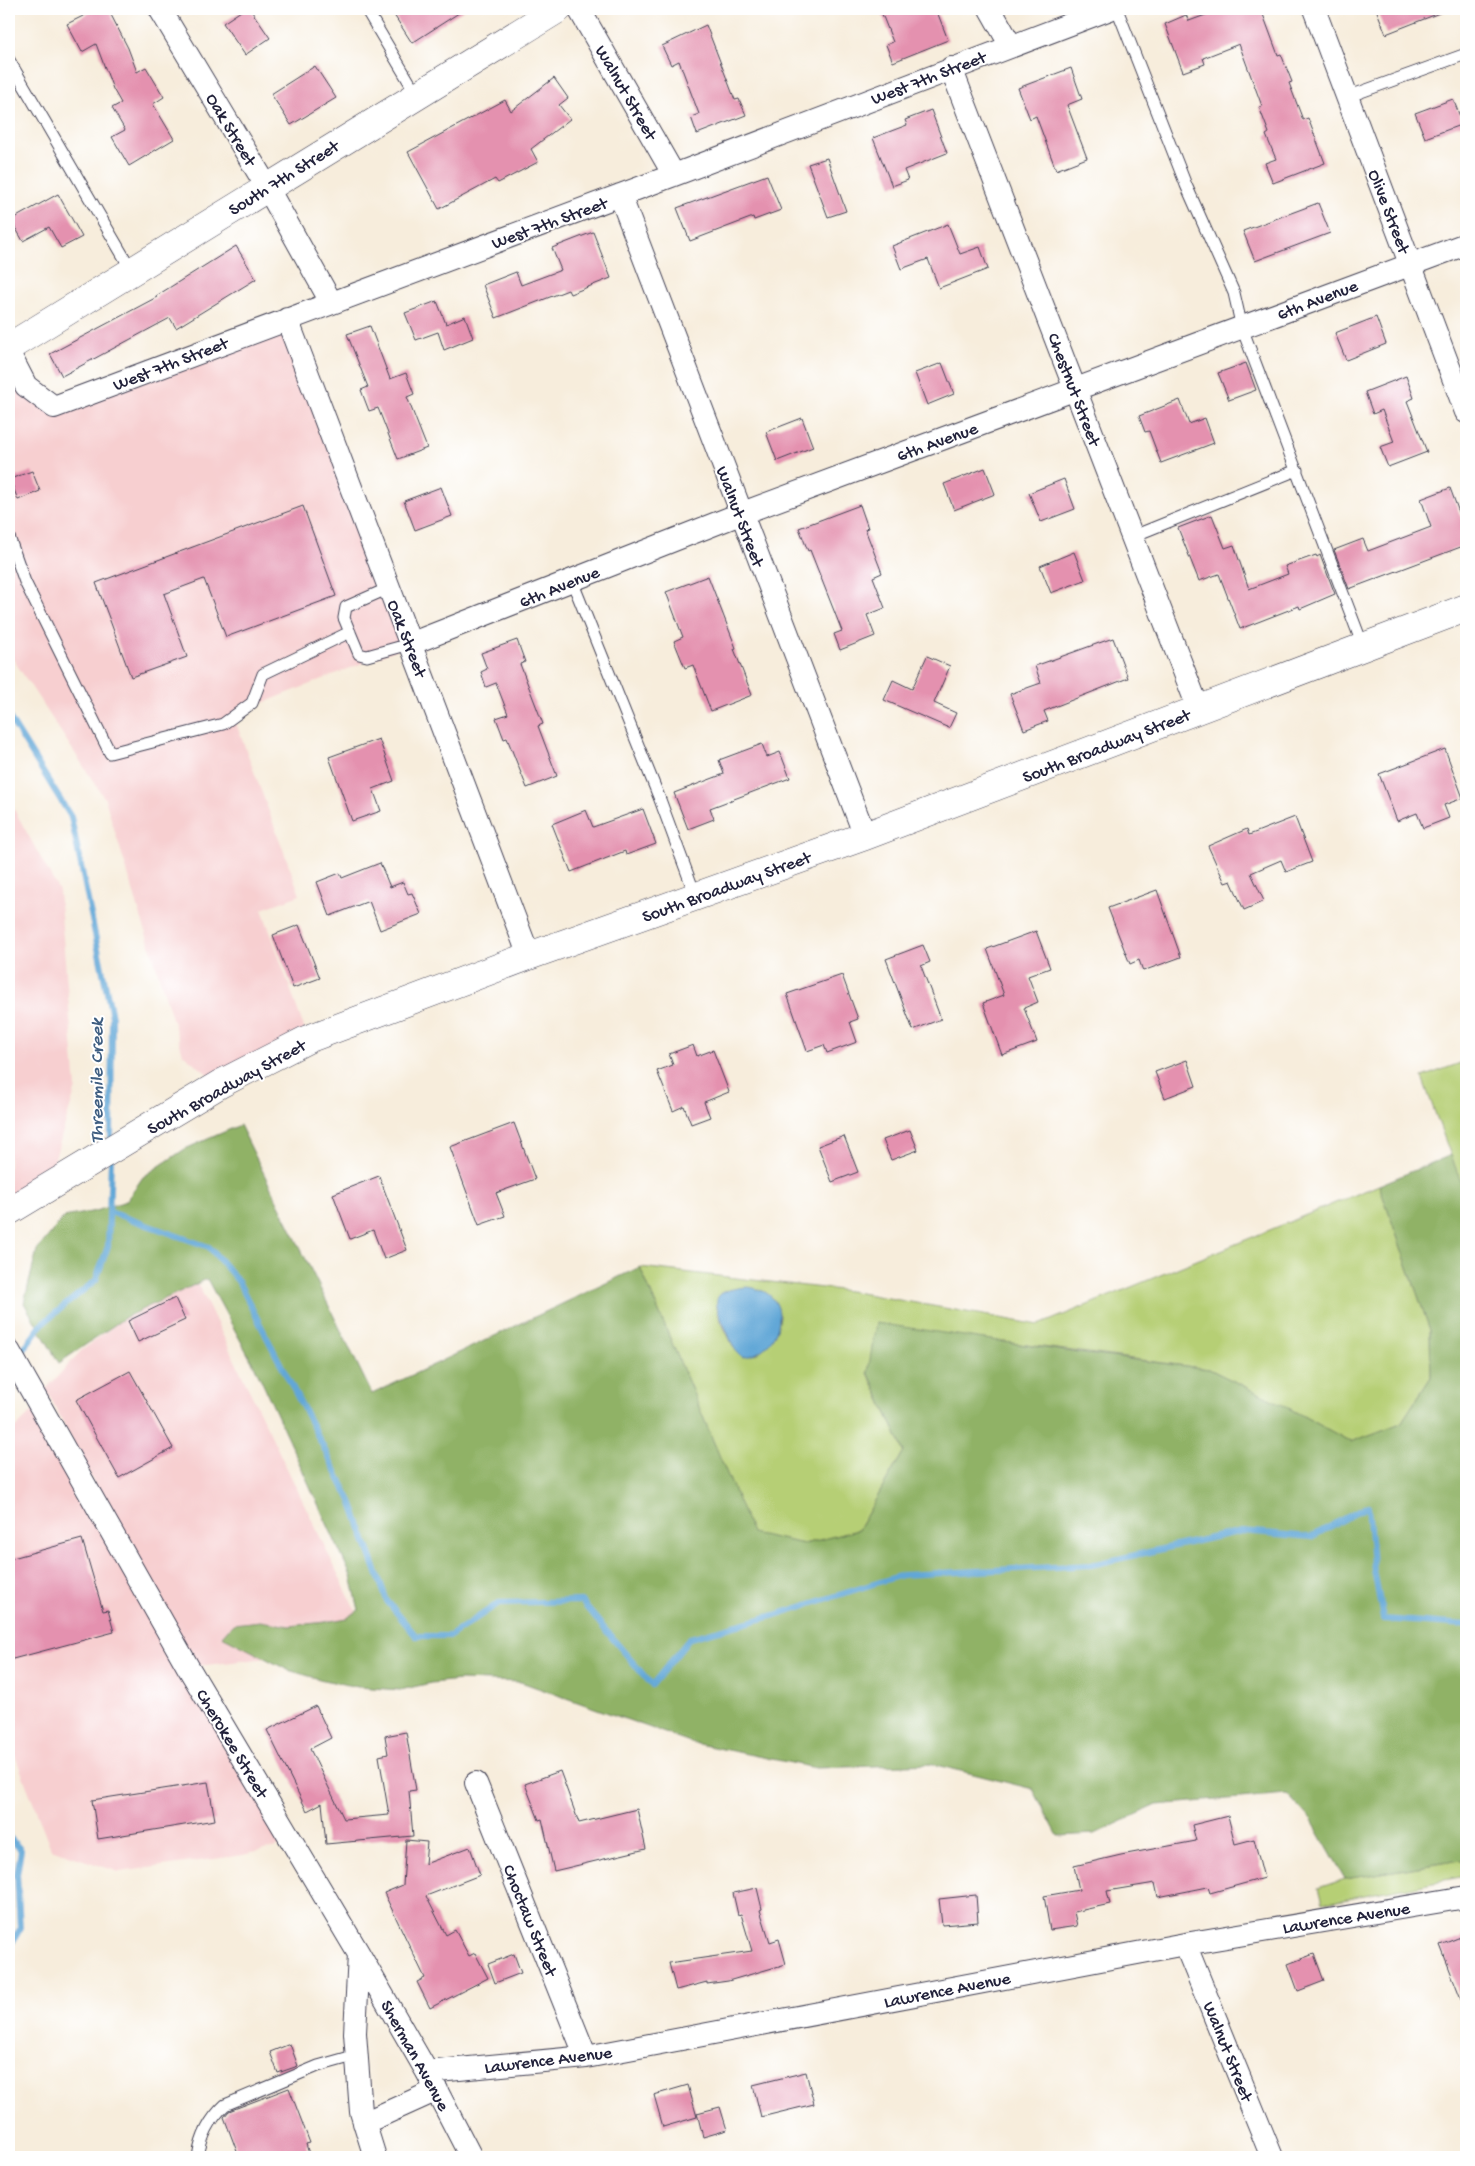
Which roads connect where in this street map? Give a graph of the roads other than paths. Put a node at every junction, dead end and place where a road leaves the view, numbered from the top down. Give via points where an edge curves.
1 (160, 9) edge
2 (366, 9) edge
3 (558, 9) edge
4 (579, 9) edge
5 (990, 9) edge
6 (1110, 9) edge
7 (1117, 9) edge
8 (1314, 9) edge
9 (1011, 46) junction
10 (1466, 54) edge
11 (9, 60) edge
12 (951, 68) junction
13 (417, 95) junction
14 (1347, 97) junction
15 (674, 175) junction
16 (267, 187) junction
17 (620, 196) junction
18 (1466, 244) edge
19 (1410, 264) junction
20 (132, 271) junction
21 (331, 302) junction
22 (287, 319) junction
23 (1242, 328) junction
24 (9, 347) edge
25 (9, 353) edge
26 (1075, 390) junction
27 (1466, 412) edge
28 (1297, 470) junction
29 (740, 514) junction
30 (9, 537) edge
31 (1131, 537) junction
32 (572, 581) junction
33 (389, 588) junction
34 (1466, 608) edge
35 (350, 632) junction
36 (410, 644) junction
37 (1363, 646) junction
38 (1199, 710) junction
39 (865, 836) junction
40 (696, 896) junction
41 (529, 956) junction
42 (9, 1211) edge
43 (9, 1351) edge
44 (476, 1783) dead end
45 (1466, 1897) edge
46 (1185, 1944) junction
47 (359, 1954) junction
48 (357, 2055) junction
49 (586, 2057) junction
50 (432, 2081) junction
51 (364, 2123) junction
52 (198, 2157) edge
53 (376, 2157) edge
54 (471, 2157) edge
55 (1272, 2157) edge

1 - 16 street, Oak Street
2 - 13 lane
3 - 13 street, South 7th Street
4 - 15 street, Walnut Street
5 - 9 street
6 - 9 street, West 7th Street
7 - 23 lane via 1186,185 1234,293
8 - 14 street, Olive Street
9 - 12 street, West 7th Street
10 - 14 lane
11 - 20 lane
12 - 15 street, West 7th Street
12 - 26 street, Chestnut Street
13 - 16 street, South 7th Street
14 - 19 street, Olive Street
15 - 17 street, West 7th Street
16 - 20 street, South 7th Street
16 - 21 street, Oak Street
17 - 21 street, West 7th Street
17 - 29 street, Walnut Street
18 - 19 street, 6th Avenue
19 - 23 street, 6th Avenue
19 - 27 street, Olive Street
20 - 24 street, South 7th Street
21 - 22 street, West 7th Street
22 - 25 street, West 7th Street via 54,407 26,386
22 - 33 street, Oak Street
23 - 26 street, 6th Avenue
23 - 28 lane
26 - 29 street, 6th Avenue
26 - 31 street, Chestnut Street
28 - 31 lane
28 - 37 lane
29 - 32 street, 6th Avenue
29 - 39 street, Walnut Street
30 - 35 lane via 25,582 110,753 222,724 252,703 263,674
31 - 38 street, Chestnut Street
32 - 36 street, 6th Avenue
32 - 40 lane
33 - 35 lane via 346,607 344,618
33 - 36 street, Oak Street
34 - 37 street, South Broadway Street
35 - 36 lane via 359,654 367,656
36 - 41 street, Oak Street
37 - 38 street, South Broadway Street
38 - 39 street, South Broadway Street
39 - 40 street, South Broadway Street
40 - 41 street, South Broadway Street
41 - 42 street, South Broadway Street via 308,1039 220,1084
43 - 47 street, Cherokee Street via 188,1667
44 - 49 street, Choctaw Street
45 - 46 street, Lawrence Avenue
46 - 49 street, Lawrence Avenue
46 - 55 street, Walnut Street
47 - 48 street
47 - 50 street, Sherman Avenue
48 - 51 street
48 - 52 lane via 318,2066 225,2104 203,2135
49 - 50 street, Lawrence Avenue
50 - 51 street, Lawrence Avenue
50 - 54 street, Sherman Avenue
51 - 53 street

